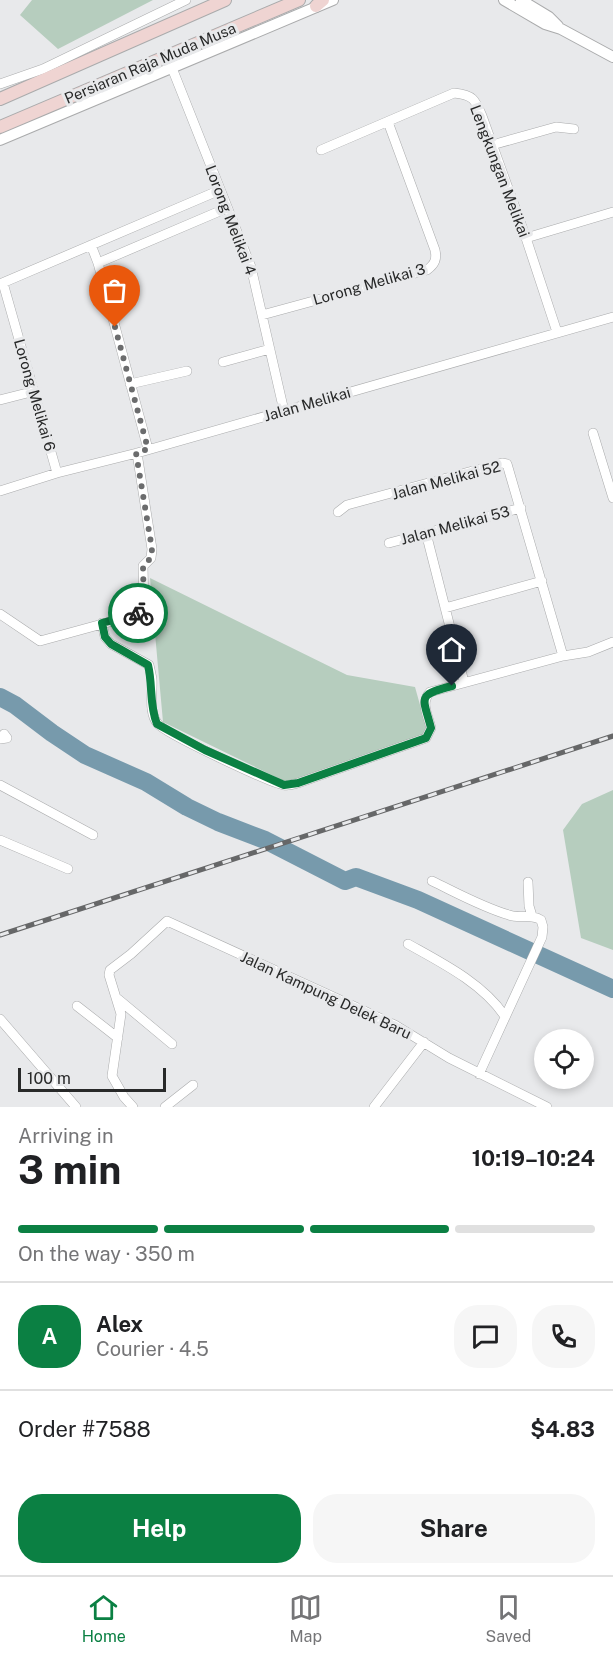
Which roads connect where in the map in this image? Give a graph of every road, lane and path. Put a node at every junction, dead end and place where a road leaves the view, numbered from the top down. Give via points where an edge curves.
1 (186, 0) edge
2 (225, 0) edge
3 (299, 0) edge
4 (333, 0) edge
5 (504, 0) edge
6 (521, 0) edge
7 (320, 3) edge
8 (561, 29) junction
9 (613, 57) edge
10 (172, 68) junction
11 (1, 81) edge
12 (20, 90) junction
13 (0, 99) edge
14 (388, 122) junction
15 (0, 127) edge
16 (574, 129) dead end
17 (0, 140) edge
18 (492, 145) junction
19 (321, 150) dead end
20 (220, 190) junction
21 (227, 208) junction
22 (613, 212) edge
23 (526, 238) junction
24 (91, 245) junction
25 (98, 262) junction
26 (2, 284) edge
27 (262, 315) junction
28 (613, 316) edge
29 (557, 332) junction
30 (270, 349) junction
31 (223, 362) dead end
32 (187, 371) dead end
33 (130, 384) junction
34 (35, 391) junction
35 (0, 400) edge
36 (285, 411) junction
37 (594, 433) dead end
38 (148, 449) junction
39 (136, 453) junction
40 (57, 472) junction
41 (610, 476) edge
42 (0, 491) edge
43 (613, 498) edge
44 (521, 508) junction
45 (338, 512) dead end
46 (426, 533) junction
47 (389, 543) dead end
48 (542, 581) junction
49 (445, 608) junction
50 (0, 614) edge
51 (102, 623) junction
52 (613, 642) edge
53 (563, 656) junction
54 (464, 682) junction
55 (0, 785) edge
56 (93, 835) dead end
57 (0, 840) edge
58 (68, 869) dead end
59 (432, 881) dead end
60 (528, 882) dead end
61 (532, 916) junction
62 (408, 944) dead end
63 (117, 999) junction
64 (77, 1006) dead end
65 (504, 1015) junction
66 (0, 1019) edge
67 (118, 1038) junction
68 (424, 1042) junction
69 (172, 1044) dead end
70 (479, 1074) junction
71 (193, 1085) dead end
72 (75, 1107) edge
73 (133, 1107) edge
74 (165, 1107) edge
75 (374, 1107) edge
76 (547, 1107) edge

1 - 11 street via 43,69
2 - 12 main road, Persiaran Raja Muda Musa
3 - 15 main road, Persiaran Raja Muda Musa
4 - 7 street
5 - 8 street
6 - 8 street
7 - 10 street
8 - 9 street
10 - 17 street
10 - 20 street, Lorong Melikai 4
11 - 12 street
12 - 13 main road, Persiaran Raja Muda Musa
14 - 18 street, Lengkungan Melikai via 454,93 467,94 476,102
14 - 19 street, Lengkungan Melikai
14 - 27 street, Lorong Melikai 3 via 435,250 433,265 427,270
16 - 18 street via 556,127
18 - 23 street, Lengkungan Melikai
20 - 21 street, Lorong Melikai 4
20 - 24 street
21 - 25 street
21 - 27 street, Lorong Melikai 4 via 250,267
22 - 23 street
23 - 29 street, Lengkungan Melikai
24 - 25 street
24 - 26 street
25 - 33 street
26 - 34 street, Lorong Melikai 6
27 - 30 street, Lorong Melikai 4
28 - 29 street, Jalan Melikai
29 - 36 street, Jalan Melikai
30 - 31 street
30 - 36 street, Lorong Melikai 4
32 - 33 street
33 - 38 street
34 - 35 street
34 - 40 street, Lorong Melikai 6
36 - 38 street, Jalan Melikai
37 - 41 street
38 - 39 street, Jalan Melikai
39 - 40 street, Jalan Melikai
39 - 51 street via 152,549 151,558 143,566 144,610
40 - 42 street, Jalan Melikai
41 - 43 street
44 - 45 street, Jalan Melikai 52 via 510,469 502,463 346,505
44 - 46 street, Jalan Melikai 53
44 - 48 street, Jalan Melikai 52
46 - 47 street, Jalan Melikai 53
46 - 49 street
48 - 49 street
48 - 53 street, Jalan Melikai 52
49 - 54 street
50 - 51 street via 40,641
51 - 54 street via 111,644 148,665 157,724 284,785 426,738 431,728 424,698 430,692
52 - 53 street
53 - 54 street
55 - 56 street
57 - 58 street
59 - 61 street via 513,917
60 - 61 street
61 - 65 street via 541,920 542,937
62 - 65 street via 480,990
63 - 67 street via 121,1014
63 - 68 street, Jalan Kampung Delek Baru via 110,970 167,921 395,1025
63 - 69 street
64 - 67 street
65 - 70 street
66 - 72 street
67 - 73 street via 112,1076
68 - 70 street, Jalan Kampung Delek Baru
68 - 75 street
70 - 76 street, Jalan Kampung Delek Baru
71 - 74 street

